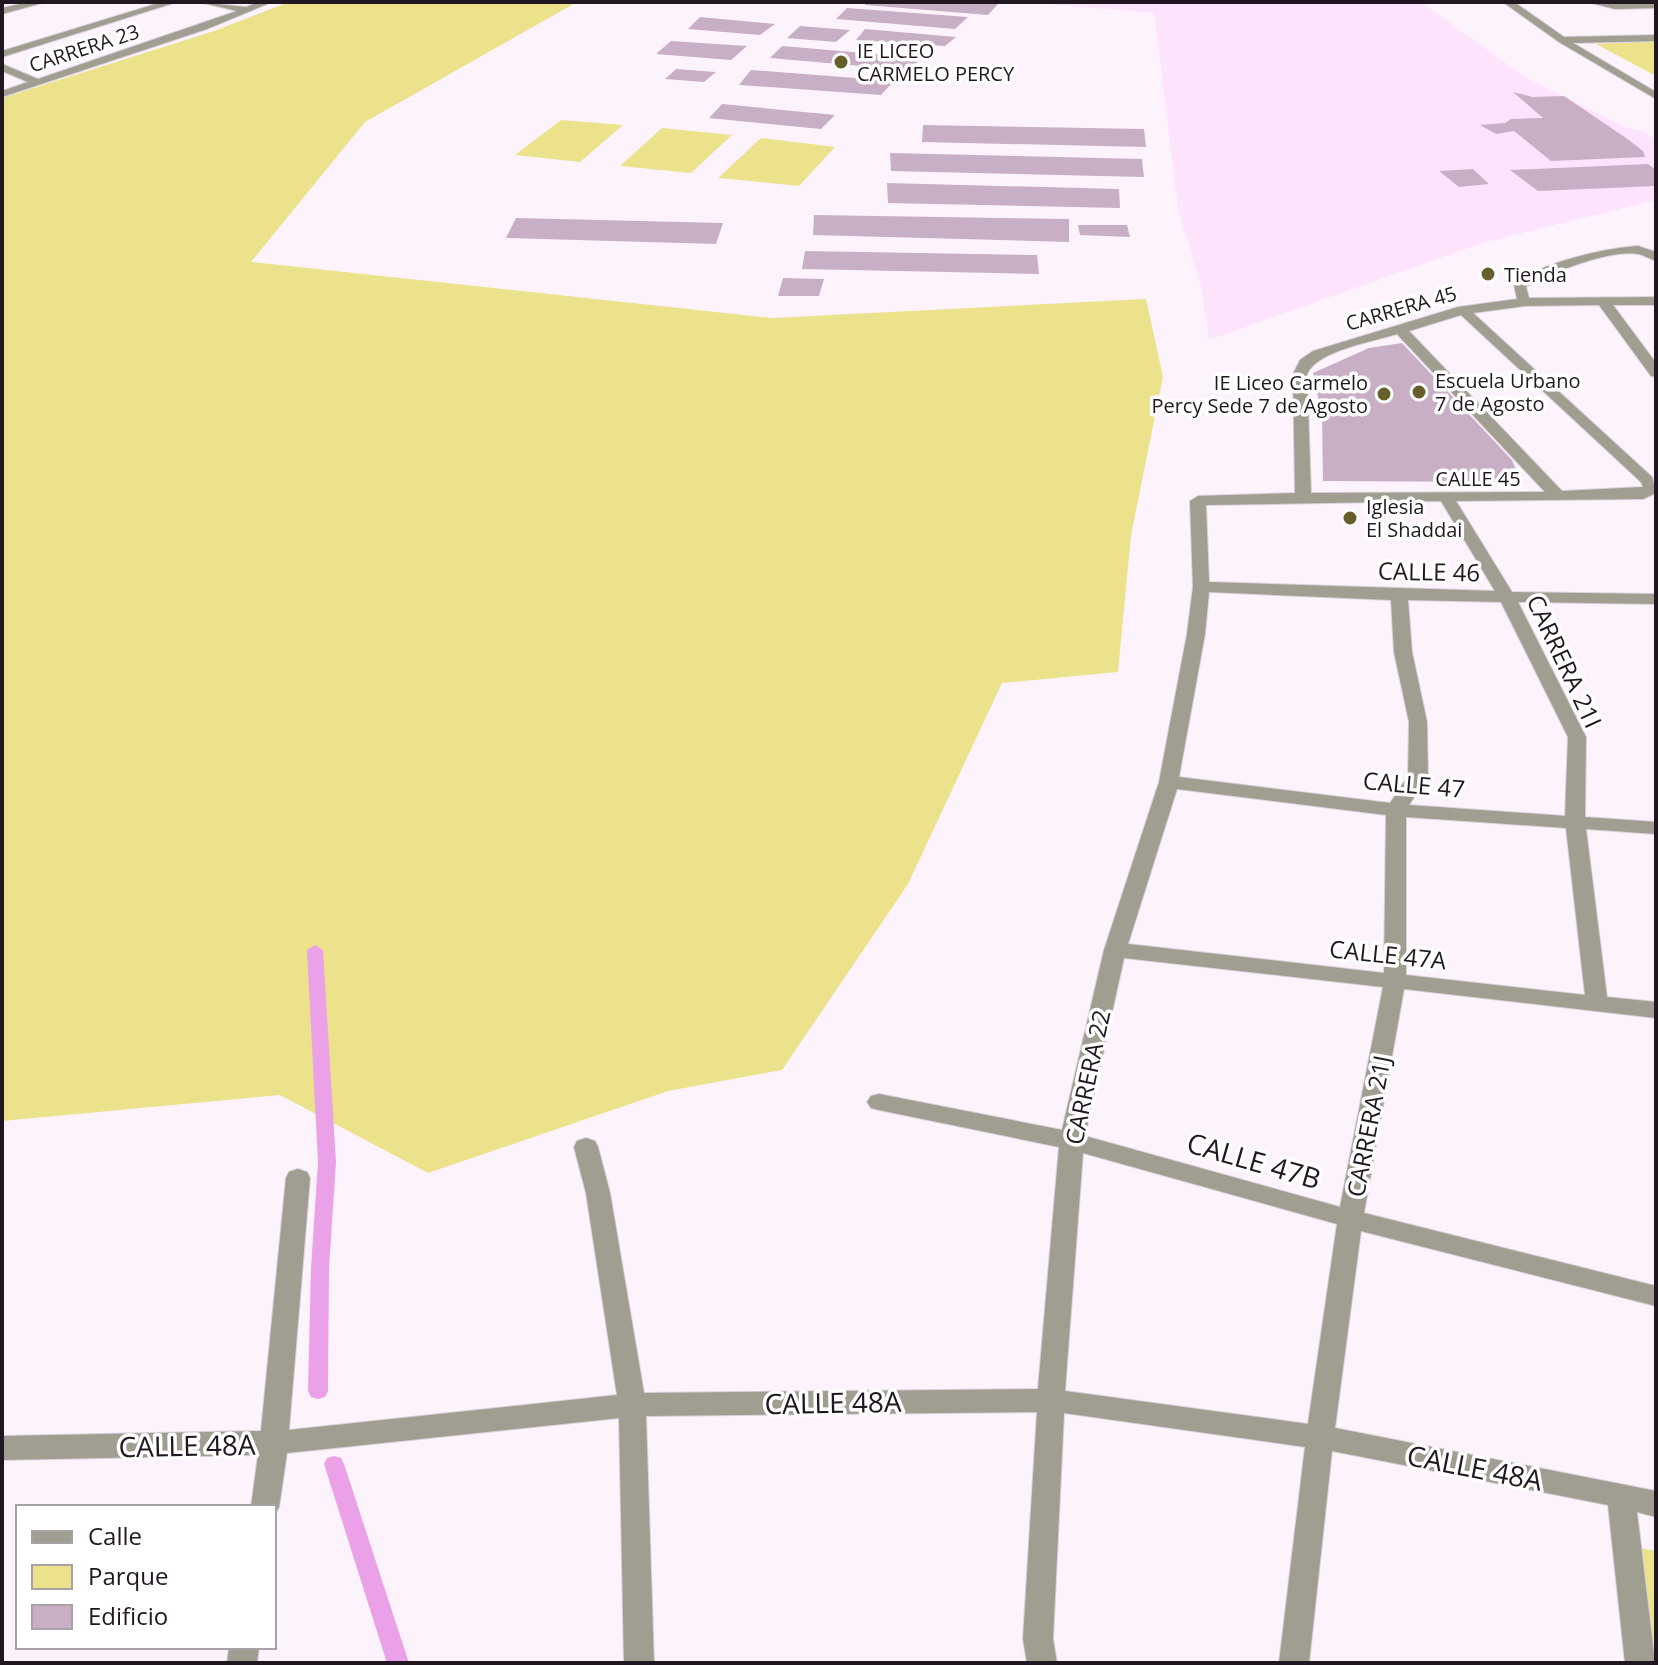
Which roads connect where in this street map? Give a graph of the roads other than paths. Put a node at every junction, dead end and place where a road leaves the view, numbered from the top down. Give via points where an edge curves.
1 (41, 2) edge
2 (172, 2) edge
3 (204, 2) edge
4 (267, 2) edge
5 (1508, 2) edge
6 (1593, 2) edge
7 (1656, 5) edge
8 (247, 10) junction
9 (2, 11) edge
10 (1656, 38) edge
11 (1562, 40) junction
12 (2, 54) edge
13 (2, 67) edge
14 (37, 82) junction
15 (2, 94) edge
16 (1656, 96) edge
17 (1656, 257) edge
18 (1602, 300) junction
19 (1656, 301) edge
20 (1525, 302) junction
21 (1463, 310) junction
22 (1399, 328) junction
23 (1656, 373) edge
24 (1303, 496) junction
25 (1559, 497) junction
26 (1447, 499) junction
27 (1198, 501) joint
28 (1201, 587) junction
29 (1399, 595) junction
30 (1507, 597) junction
31 (1656, 599) edge
32 (1169, 782) junction
33 (1396, 810) junction
34 (1575, 821) junction
35 (1656, 828) edge
36 (1115, 950) junction
37 (1395, 981) junction
38 (1597, 1003) junction
39 (1656, 1010) edge
40 (879, 1102) dead end
41 (1072, 1141) junction
42 (586, 1147) dead end
43 (298, 1178) dead end
44 (1350, 1219) junction
45 (1656, 1296) edge
46 (1051, 1400) junction
47 (632, 1405) junction
48 (1320, 1437) junction
49 (274, 1443) junction
50 (2, 1448) edge
51 (1621, 1495) junction
52 (1656, 1504) edge
53 (265, 1505) edge
54 (639, 1663) edge
55 (1042, 1663) edge
56 (1294, 1663) edge
57 (1640, 1663) edge

1 - 9 street
2 - 12 street
3 - 8 street
4 - 8 street, CARRERA 23
5 - 11 street
6 - 7 street
8 - 14 street, CARRERA 23
10 - 11 street
11 - 16 street
13 - 14 street
14 - 15 street, CARRERA 23
17 - 20 street via 1620,251 1527,280 1520,285
18 - 19 street, CARRERA 45
18 - 20 street, CARRERA 45
18 - 23 street
20 - 21 street, CARRERA 45
21 - 22 street, CARRERA 45
21 - 25 street, CALLE 45 via 1652,489 1643,494
22 - 24 street, CARRERA 45 via 1305,363 1300,374
22 - 25 street
24 - 26 street, CALLE 45
24 - 27 street, CALLE 45
25 - 26 street, CALLE 45
26 - 30 street, CARRERA 21I
27 - 28 street, CARRERA 22
28 - 29 street, CALLE 46
28 - 32 street, CARRERA 22
29 - 30 street, CALLE 46
29 - 33 street via 1403,652 1418,722 1418,776
30 - 31 street, CALLE 46
30 - 34 street, CARRERA 21I via 1577,737
32 - 33 street, CALLE 47
32 - 36 street, CARRERA 22
33 - 34 street, CALLE 47
33 - 37 street, CARRERA 21J
34 - 35 street, CALLE 47
34 - 38 street, CARRERA 21I
36 - 37 street, CALLE 47A
36 - 41 street, CARRERA 22
37 - 38 street, CALLE 47A
37 - 44 street, CARRERA 21J
38 - 39 street, CALLE 47A
40 - 41 street, CALLE 47B
41 - 44 street, CALLE 47B
41 - 46 street, CARRERA 22
42 - 47 street
43 - 49 street
44 - 45 street, CALLE 47B
44 - 48 street, CARRERA 21J
46 - 47 street, CALLE 48A
46 - 48 street, CALLE 48A
46 - 55 street, CARRERA 22 via 1038,1639
47 - 49 street, CALLE 48A
47 - 54 street
48 - 51 street, CALLE 48A
48 - 56 street, CARRERA 21J
49 - 50 street, CALLE 48A
49 - 53 street
51 - 52 street, CALLE 48A
51 - 57 street

